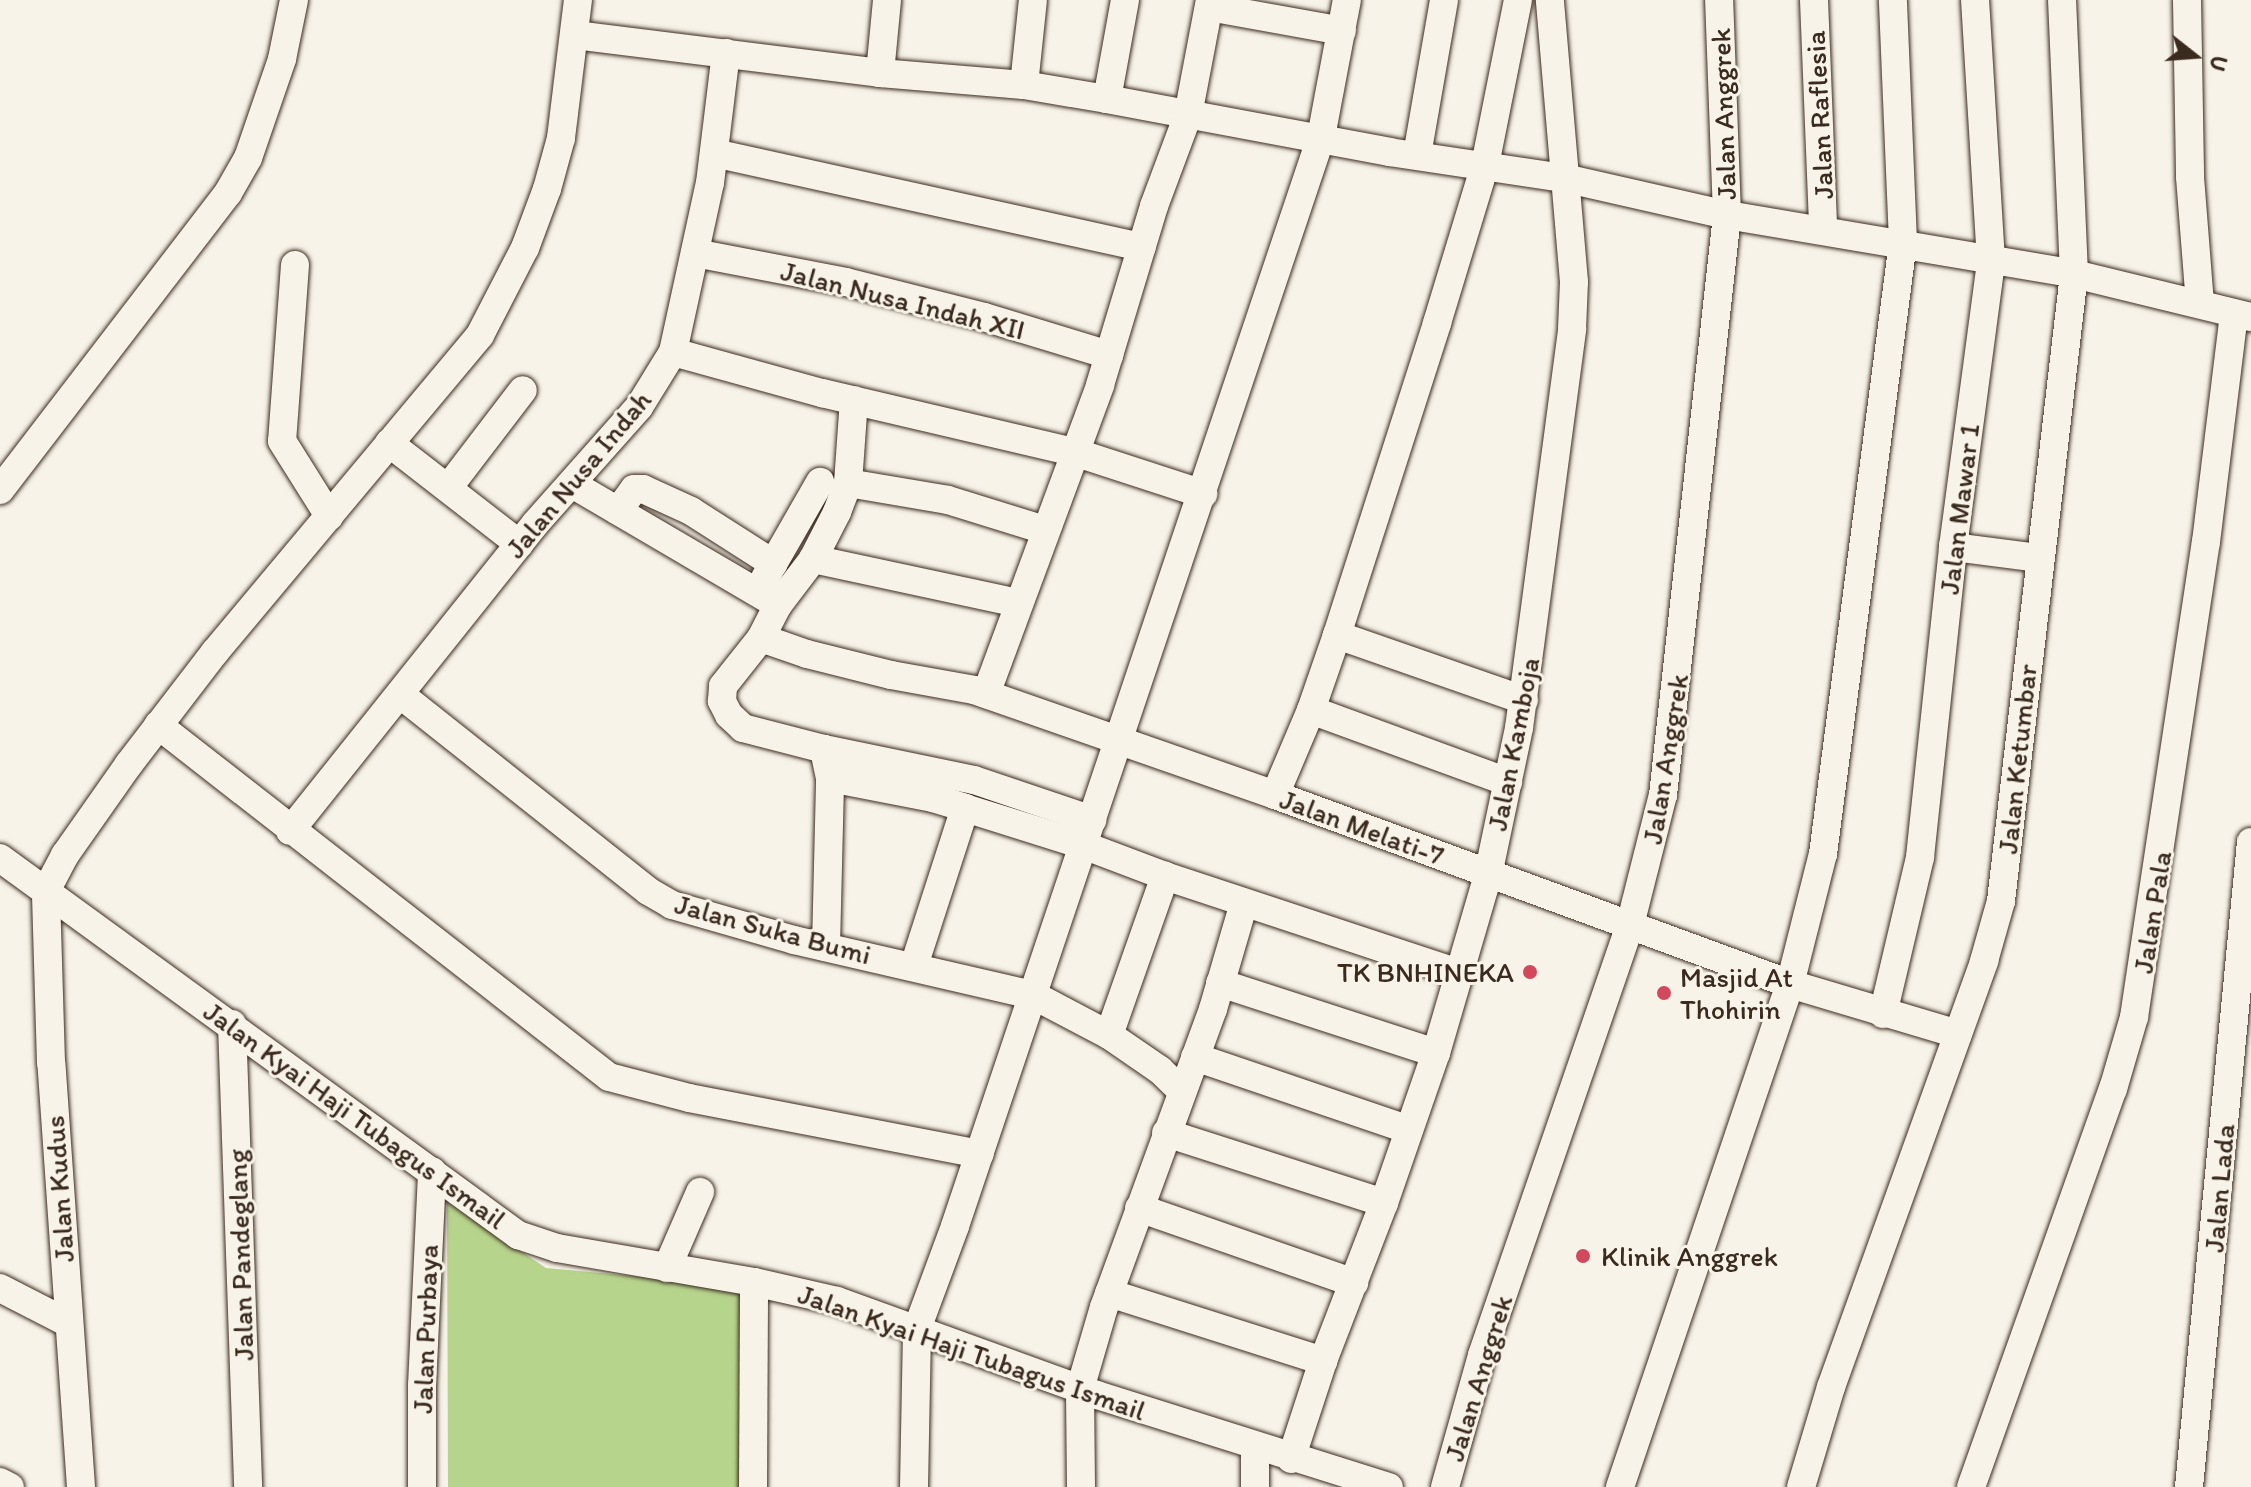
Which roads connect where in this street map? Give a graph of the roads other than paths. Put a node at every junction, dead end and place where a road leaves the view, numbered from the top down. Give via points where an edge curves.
1 (294, 0) edge
2 (578, 0) edge
3 (887, 0) edge
4 (1033, 0) edge
5 (1125, 0) edge
6 (1347, 0) edge
7 (1444, 0) edge
8 (1518, 0) edge
9 (1550, 0) edge
10 (1719, 0) edge
11 (1814, 0) edge
12 (1893, 0) edge
13 (1975, 0) edge
14 (2062, 0) edge
15 (2187, 0) edge
16 (1209, 3) edge
17 (1342, 31) junction
18 (575, 35) junction
19 (726, 53) junction
20 (880, 73) junction
21 (1024, 85) junction
22 (1107, 99) junction
23 (1188, 115) junction
24 (1321, 137) junction
25 (714, 153) junction
26 (1417, 155) junction
27 (1485, 165) junction
28 (1564, 178) junction
29 (1727, 215) junction
30 (1823, 229) junction
31 (1903, 242) junction
32 (1142, 247) junction
33 (695, 253) junction
34 (1991, 261) junction
35 (295, 265) dead end
36 (2074, 274) junction
37 (2200, 304) junction
38 (2242, 315) edge
39 (673, 352) junction
40 (1109, 355) junction
41 (523, 390) dead end
42 (854, 400) junction
43 (389, 443) junction
44 (1074, 452) junction
45 (834, 482) junction
46 (572, 484) junction
47 (448, 488) junction
48 (0, 490) edge
49 (1203, 494) junction
50 (618, 511) junction
51 (329, 516) junction
52 (1045, 530) junction
53 (519, 544) junction
54 (1953, 547) junction
55 (2039, 558) junction
56 (813, 559) junction
57 (774, 564) junction
58 (767, 598) junction
59 (1018, 603) junction
60 (1337, 635) junction
61 (761, 638) junction
62 (986, 694) junction
63 (401, 695) junction
64 (1524, 700) junction
65 (1311, 710) junction
66 (158, 725) junction
67 (1118, 741) junction
68 (824, 749) junction
69 (830, 778) junction
70 (1508, 782) junction
71 (1275, 795) junction
72 (965, 808) junction
73 (290, 831) junction
74 (1088, 832) junction
75 (2251, 842) edge
76 (0, 858) edge
77 (1488, 875) junction
78 (1165, 876) junction
79 (46, 891) junction
80 (1244, 903) junction
81 (1630, 925) junction
82 (826, 947) junction
83 (914, 966) junction
84 (1459, 973) junction
85 (1220, 983) junction
86 (1790, 984) junction
87 (1033, 995) junction
88 (1883, 1014) junction
89 (232, 1024) junction
90 (1958, 1034) junction
91 (1109, 1035) junction
92 (1436, 1053) junction
93 (1195, 1057) junction
94 (1182, 1091) junction
95 (1409, 1130) junction
96 (1166, 1133) junction
97 (980, 1154) junction
98 (432, 1171) junction
99 (700, 1192) dead end
100 (1384, 1203) junction
101 (1139, 1208) junction
102 (667, 1268) junction
103 (754, 1282) junction
104 (1354, 1283) junction
105 (0, 1288) edge
106 (1109, 1293) junction
107 (68, 1323) junction
108 (917, 1329) junction
109 (1323, 1361) junction
110 (1080, 1389) junction
111 (1255, 1447) junction
112 (1291, 1459) junction
113 (0, 1482) edge
114 (10, 1487) edge
115 (81, 1487) edge
116 (248, 1487) edge
117 (422, 1487) edge
118 (753, 1487) edge
119 (914, 1487) edge
120 (1081, 1487) edge
121 (1255, 1487) edge
122 (1389, 1487) edge
123 (1445, 1487) edge
124 (1620, 1487) edge
125 (1801, 1487) edge
126 (1971, 1487) edge
127 (2189, 1487) edge

1 - 48 street via 277,73 248,158 228,193
2 - 18 street
3 - 20 street
4 - 21 street
5 - 22 street
6 - 17 street
7 - 26 street
8 - 27 street
9 - 28 street, Jalan Kamboja
10 - 29 street, Jalan Anggrek
11 - 30 street, Jalan Raflesia
12 - 31 street
13 - 34 street, Jalan Mawar 1
14 - 36 street, Jalan Ketumbar
15 - 37 street via 2190,177
16 - 17 street
16 - 23 street
17 - 24 street
18 - 19 street
18 - 43 street via 561,138 525,248 480,335
19 - 20 street
19 - 25 street, Jalan Nusa Indah
20 - 21 street
21 - 22 street
22 - 23 street
23 - 24 street
23 - 32 street
24 - 26 street
24 - 49 street
25 - 32 street
25 - 33 street, Jalan Nusa Indah
26 - 27 street
27 - 28 street
27 - 60 street
28 - 29 street
28 - 64 street, Jalan Kamboja via 1574,282 1572,329
29 - 30 street
29 - 81 street, Jalan Anggrek via 1663,795
30 - 31 street
31 - 34 street
31 - 86 street via 1825,840
32 - 40 street
33 - 39 street, Jalan Nusa Indah
33 - 40 street, Jalan Nusa Indah XII via 877,290
34 - 36 street
34 - 54 street, Jalan Mawar 1
35 - 51 street via 281,437
36 - 37 street
36 - 55 street, Jalan Ketumbar
37 - 38 street
38 - 126 street, Jalan Pala via 2134,1017 2088,1163
39 - 42 street
39 - 46 street, Jalan Nusa Indah via 639,407
40 - 44 street
41 - 47 street
42 - 44 street
42 - 45 street
43 - 47 street
43 - 51 street
44 - 49 street
44 - 52 street
45 - 52 street via 948,500
45 - 56 street
45 - 57 street
46 - 50 street
46 - 53 street, Jalan Nusa Indah
47 - 53 street
49 - 67 street
50 - 57 street via 634,489 643,489 691,511
50 - 58 street
51 - 66 street
52 - 59 street
53 - 63 street, Jalan Nusa Indah
54 - 55 street
54 - 88 street, Jalan Mawar 1 via 1918,870
55 - 90 street, Jalan Ketumbar via 2001,901
56 - 58 street
56 - 59 street
57 - 58 street
58 - 61 street
59 - 62 street
60 - 64 street
60 - 65 street
61 - 62 street, Jalan Melati-7 via 877,672
61 - 68 street via 723,686 722,701 729,715 743,728
62 - 67 street, Jalan Melati-7
63 - 73 street, Jalan Nusa Indah
63 - 82 street, Jalan Suka Bumi via 648,891 700,915
64 - 70 street, Jalan Kamboja
65 - 70 street
65 - 71 street
66 - 73 street
66 - 79 street via 65,855
67 - 71 street, Jalan Melati-7
67 - 74 street
68 - 69 street
68 - 74 street via 974,780
69 - 72 street
69 - 82 street
70 - 77 street, Jalan Kamboja
71 - 77 street, Jalan Melati-7
72 - 74 street
72 - 83 street
73 - 97 street via 609,1077 689,1098
74 - 78 street
74 - 87 street
75 - 127 street, Jalan Lada
76 - 79 street, Jalan Kyai Haji Tubagus Ismail
77 - 81 street, Jalan Melati-7
77 - 84 street, Jalan Kamboja
78 - 80 street
78 - 91 street
79 - 89 street, Jalan Kyai Haji Tubagus Ismail
79 - 107 street, Jalan Kudus
80 - 84 street
80 - 85 street
81 - 86 street, Jalan Melati-7
81 - 123 street, Jalan Anggrek via 1482,1355
82 - 83 street, Jalan Suka Bumi
83 - 87 street, Jalan Suka Bumi
84 - 92 street, Jalan Kamboja
85 - 92 street
85 - 93 street
86 - 88 street, Jalan Melati-7
86 - 124 street
87 - 91 street, Jalan Suka Bumi
87 - 97 street
88 - 90 street, Jalan Melati-7
89 - 98 street, Jalan Kyai Haji Tubagus Ismail
89 - 116 street, Jalan Pandeglang
90 - 125 street, Jalan Ketumbar via 1831,1387
91 - 94 street, Jalan Suka Bumi
92 - 95 street, Jalan Kamboja
93 - 94 street
93 - 95 street
94 - 96 street
95 - 100 street, Jalan Kamboja
96 - 100 street
96 - 101 street
97 - 108 street
98 - 102 street, Jalan Kyai Haji Tubagus Ismail via 518,1235 557,1248
98 - 117 street, Jalan Purbaya
99 - 102 street
100 - 104 street, Jalan Kamboja
101 - 104 street
101 - 106 street
102 - 103 street, Jalan Kyai Haji Tubagus Ismail
103 - 108 street, Jalan Kyai Haji Tubagus Ismail via 837,1301
103 - 118 street
104 - 109 street, Jalan Kamboja
105 - 107 street
106 - 109 street
106 - 110 street
107 - 115 street, Jalan Kudus
108 - 110 street, Jalan Kyai Haji Tubagus Ismail
108 - 119 street
109 - 112 street, Jalan Kamboja
110 - 111 street, Jalan Kyai Haji Tubagus Ismail
110 - 120 street
111 - 112 street, Jalan Kyai Haji Tubagus Ismail
111 - 121 street
112 - 122 street, Jalan Kyai Haji Tubagus Ismail
113 - 114 street

